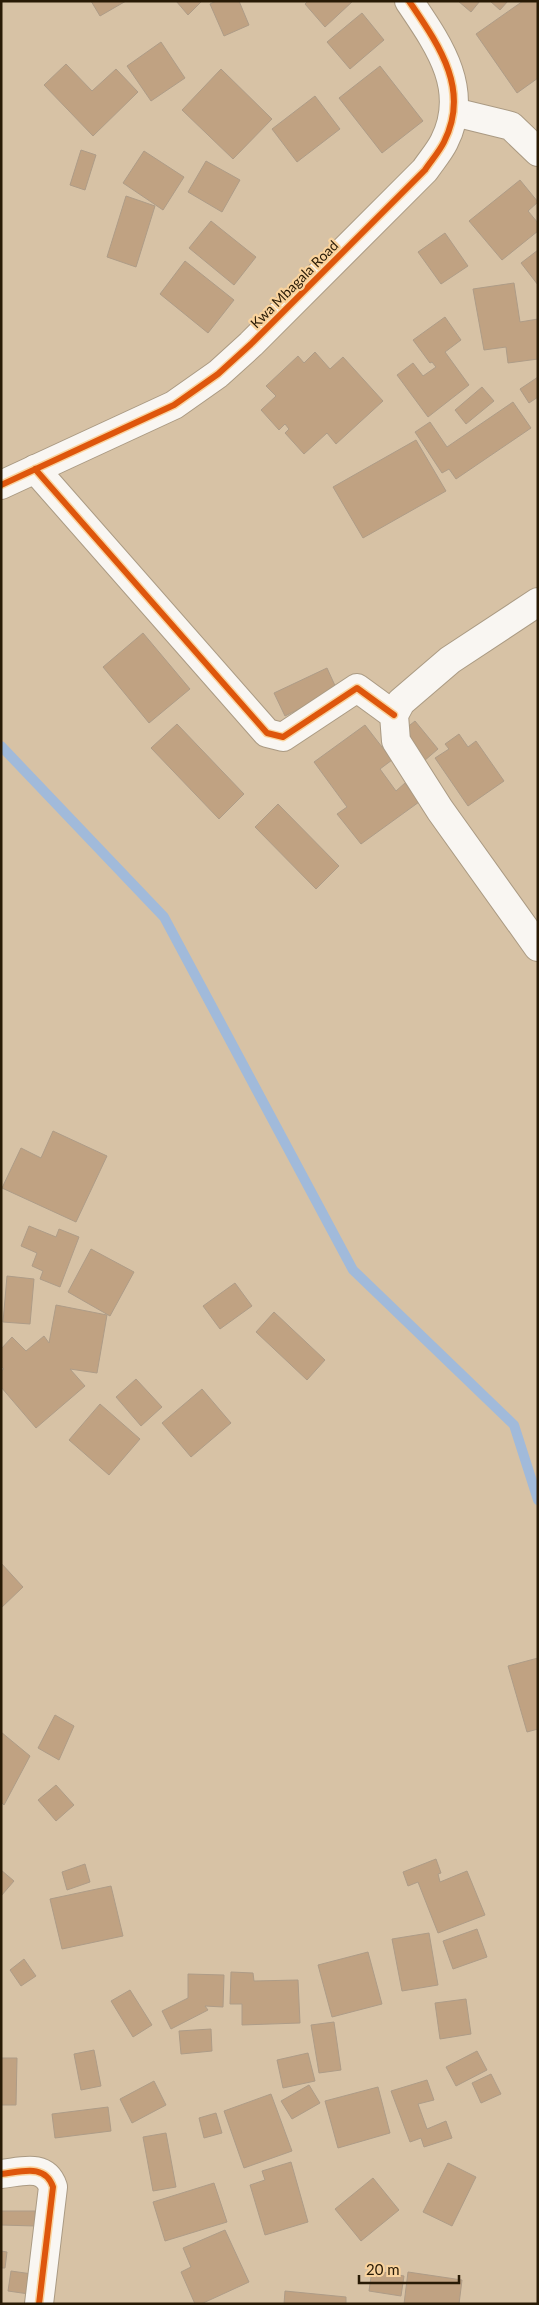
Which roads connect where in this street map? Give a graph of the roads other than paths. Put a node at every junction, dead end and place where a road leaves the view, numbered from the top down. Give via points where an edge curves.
1 (409, 1) edge
2 (454, 112) junction
3 (538, 152) edge
4 (35, 469) junction
5 (1, 485) edge
6 (538, 602) edge
7 (394, 715) junction
8 (538, 947) edge
9 (1, 2174) edge
10 (39, 2304) edge

1 - 2 street, Kwa Mbagala Road via 446,58 453,86
2 - 3 street via 511,126
2 - 4 street, Kwa Mbagala Road via 444,141 425,170 218,374 174,405
4 - 5 street, Kwa Mbagala Road
4 - 7 street via 267,733 283,737 357,688
6 - 7 street via 450,660 401,702
7 - 8 street via 396,741 440,810
9 - 10 street via 44,2173 50,2177 53,2187

